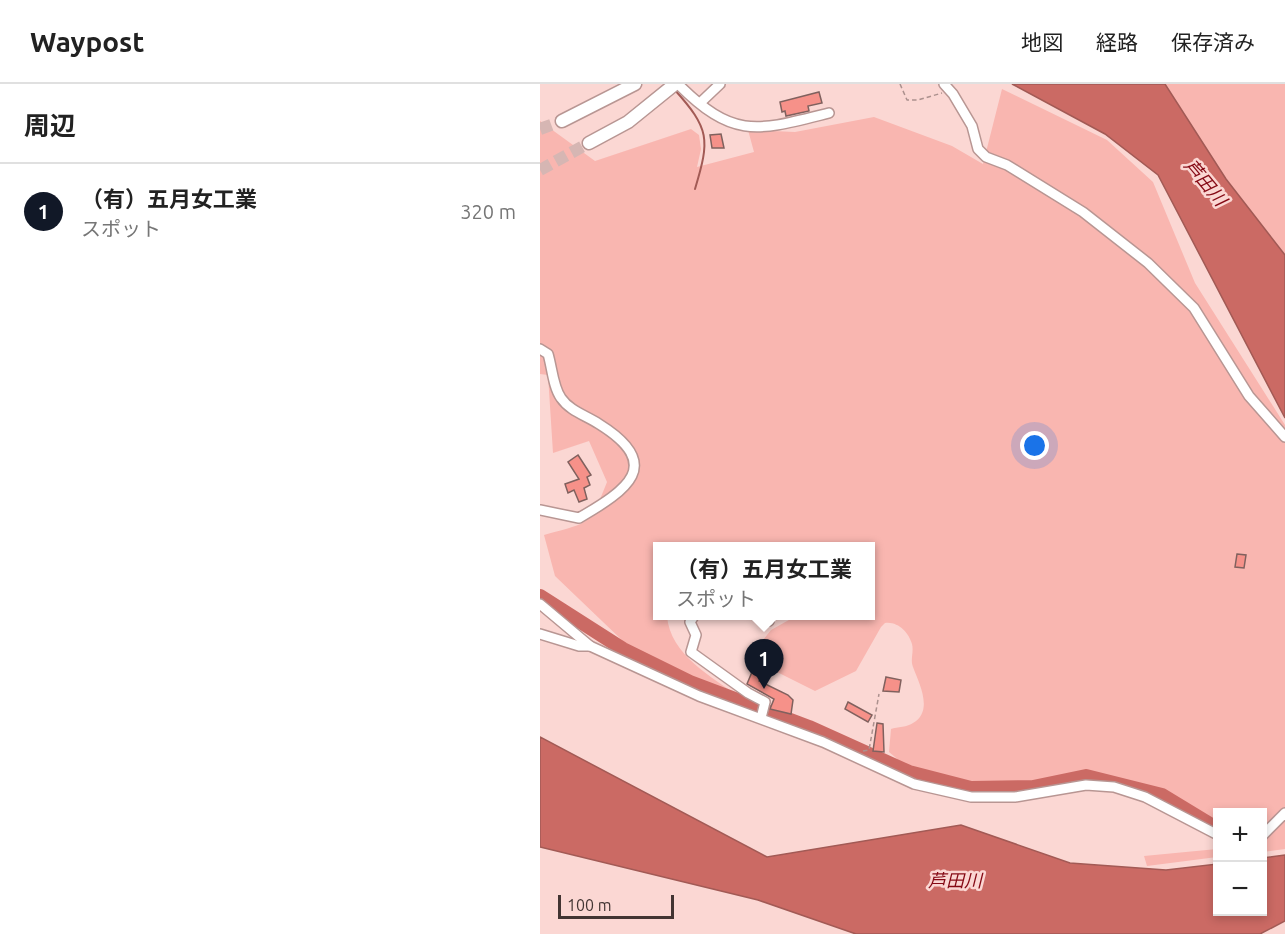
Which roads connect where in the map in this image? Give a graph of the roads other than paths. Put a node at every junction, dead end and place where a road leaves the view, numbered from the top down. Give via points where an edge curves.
1 (636, 84) edge
2 (720, 84) edge
3 (946, 86) edge
4 (673, 87) edge
5 (700, 103) junction
6 (829, 113) dead end
7 (562, 121) tunnel mouth
8 (589, 143) tunnel mouth
9 (540, 349) edge
10 (1285, 437) edge
11 (540, 510) edge
12 (540, 604) edge
13 (691, 620) edge
14 (540, 634) edge
15 (590, 646) junction
16 (760, 718) junction
17 (1285, 813) edge
18 (1267, 832) edge
19 (1213, 833) edge

1 - 7 main road
2 - 5 street
3 - 10 street via 972,126 978,149 986,157 1007,165 1083,212 1148,263 1194,308 1249,396
4 - 5 street
4 - 8 main road via 628,122
5 - 6 street via 724,122 768,128
9 - 11 street via 548,354 560,397 573,410 621,439 634,464 633,478 626,487 579,518
12 - 15 street
13 - 16 street via 696,635 691,652 765,702
14 - 15 street
15 - 16 street via 699,696
16 - 19 street via 851,753 914,784 971,797 1015,797 1086,785 1114,787 1145,797
17 - 18 street

